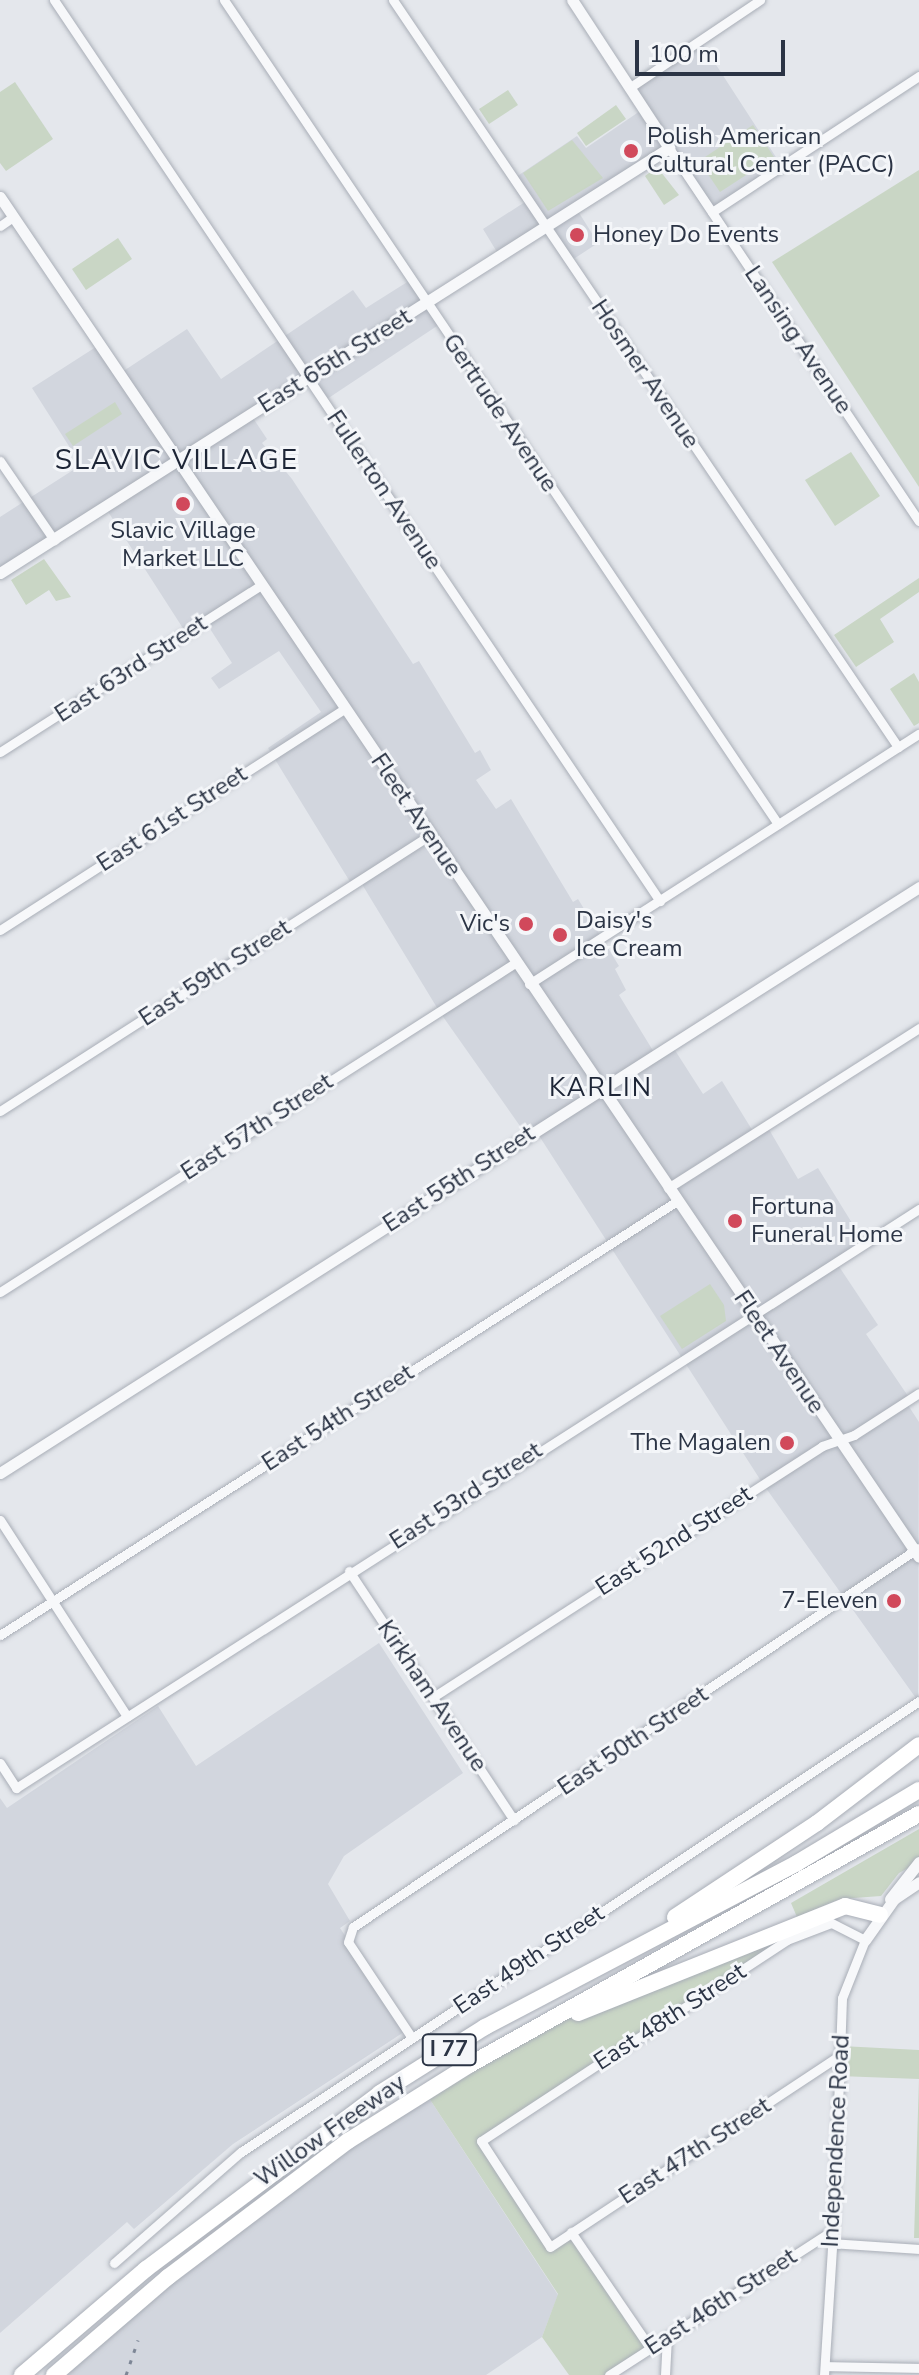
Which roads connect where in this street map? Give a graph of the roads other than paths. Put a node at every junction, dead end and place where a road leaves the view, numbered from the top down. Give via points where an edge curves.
1 (54, 0) edge
2 (224, 0) edge
3 (393, 0) edge
4 (572, 0) edge
5 (760, 0) edge
6 (919, 76) edge
7 (629, 88) junction
8 (669, 148) junction
9 (0, 197) edge
10 (712, 212) junction
11 (13, 217) junction
12 (0, 226) edge
13 (546, 227) junction
14 (426, 303) junction
15 (308, 378) junction
16 (0, 461) edge
17 (177, 461) junction
18 (919, 521) edge
19 (54, 540) junction
20 (0, 573) edge
21 (261, 585) junction
22 (344, 709) junction
23 (919, 734) edge
24 (898, 747) junction
25 (0, 752) edge
26 (778, 824) junction
27 (430, 835) junction
28 (919, 887) edge
29 (660, 901) junction
30 (0, 930) edge
31 (515, 963) junction
32 (529, 984) junction
33 (919, 1028) edge
34 (601, 1089) junction
35 (0, 1111) edge
36 (668, 1188) junction
37 (677, 1201) junction
38 (919, 1209) edge
39 (0, 1292) edge
40 (754, 1315) junction
41 (919, 1393) edge
42 (838, 1440) junction
43 (0, 1473) edge
44 (0, 1520) edge
45 (917, 1552) edge
46 (919, 1568) edge
47 (349, 1571) junction
48 (52, 1601) junction
49 (0, 1635) edge
50 (433, 1697) junction
51 (919, 1701) edge
52 (127, 1716) junction
53 (919, 1745) edge
54 (0, 1763) edge
55 (919, 1790) edge
56 (919, 1814) edge
57 (514, 1820) junction
58 (919, 1862) edge
59 (919, 1882) edge
60 (880, 1915) junction
61 (865, 1940) junction
62 (604, 1964) junction
63 (525, 2035) junction
64 (412, 2038) junction
65 (840, 2055) junction
66 (833, 2230) junction
67 (571, 2232) junction
68 (831, 2243) junction
69 (550, 2247) joint
70 (919, 2249) edge
71 (114, 2263) dead end
72 (667, 2337) junction
73 (650, 2348) junction
74 (919, 2368) edge
75 (824, 2370) edge
76 (22, 2375) edge
77 (54, 2375) edge
78 (609, 2375) edge
79 (665, 2375) edge

1 - 15 street, Fullerton Avenue
2 - 14 street, Gertrude Avenue
3 - 13 street, Hosmer Avenue
4 - 7 street, Lansing Avenue
5 - 7 street
6 - 10 street
7 - 8 street, Lansing Avenue
8 - 10 street, Lansing Avenue
8 - 13 street, East 65th Street
9 - 11 street, Fleet Avenue
10 - 18 street, Lansing Avenue
11 - 12 street
11 - 17 street, Fleet Avenue
13 - 14 street, East 65th Street
13 - 24 street, Hosmer Avenue
14 - 15 street, East 65th Street
14 - 26 street, Gertrude Avenue
15 - 17 street, East 65th Street
15 - 29 street, Fullerton Avenue
16 - 19 street
17 - 19 street, East 65th Street
17 - 21 street, Fleet Avenue
19 - 20 street, East 65th Street
21 - 22 street, Fleet Avenue
21 - 25 street, East 63rd Street
22 - 27 street, Fleet Avenue
22 - 30 street, East 61st Street
23 - 24 street
24 - 26 street
26 - 29 street
27 - 31 street, Fleet Avenue
27 - 35 street, East 59th Street
28 - 34 street, East 55th Street
29 - 32 street
31 - 32 street, Fleet Avenue
31 - 39 street, East 57th Street
32 - 34 street, Fleet Avenue
33 - 36 street
34 - 36 street, Fleet Avenue
34 - 43 street, East 55th Street
36 - 37 street, Fleet Avenue
37 - 40 street, Fleet Avenue
37 - 48 street, East 54th Street
38 - 40 street, East 53rd Street
40 - 42 street, Fleet Avenue
40 - 47 street, East 53rd Street
41 - 42 street, East 52nd Street
42 - 45 street, Fleet Avenue
42 - 50 street, East 52nd Street
44 - 48 street
45 - 46 street, Fleet Avenue
45 - 57 street, East 50th Street
47 - 50 street, Kirkham Avenue
47 - 52 street, East 53rd Street
48 - 49 street, East 54th Street
48 - 52 street
50 - 57 street, Kirkham Avenue
51 - 64 street, East 49th Street
52 - 54 street, East 53rd Street via 16,1788
53 - 62 highway via 817,1823
55 - 62 highway, Willow Freeway / I 77 via 797,1863
56 - 63 highway, Willow Freeway / I 77
57 - 64 street, East 50th Street via 348,1934
58 - 60 street, Independence Road
59 - 60 street, Independence Road
60 - 61 street, Independence Road
60 - 63 highway via 845,1906
61 - 65 street, Independence Road via 842,1998
61 - 69 street, East 48th Street via 831,1923 787,1940 481,2141
62 - 76 highway, Willow Freeway / I 77 via 485,2027 380,2093 159,2259
63 - 77 highway, Willow Freeway / I 77 via 348,2141 168,2277
64 - 71 street, East 49th Street via 241,2152
65 - 66 street, Independence Road
65 - 67 street, East 47th Street
66 - 68 street, Independence Road
66 - 72 street, East 46th Street
67 - 69 street, East 47th Street
67 - 73 street
68 - 70 street
68 - 75 street, Independence Road
72 - 73 street, East 46th Street
72 - 79 street
73 - 78 street, East 46th Street
74 - 75 street

